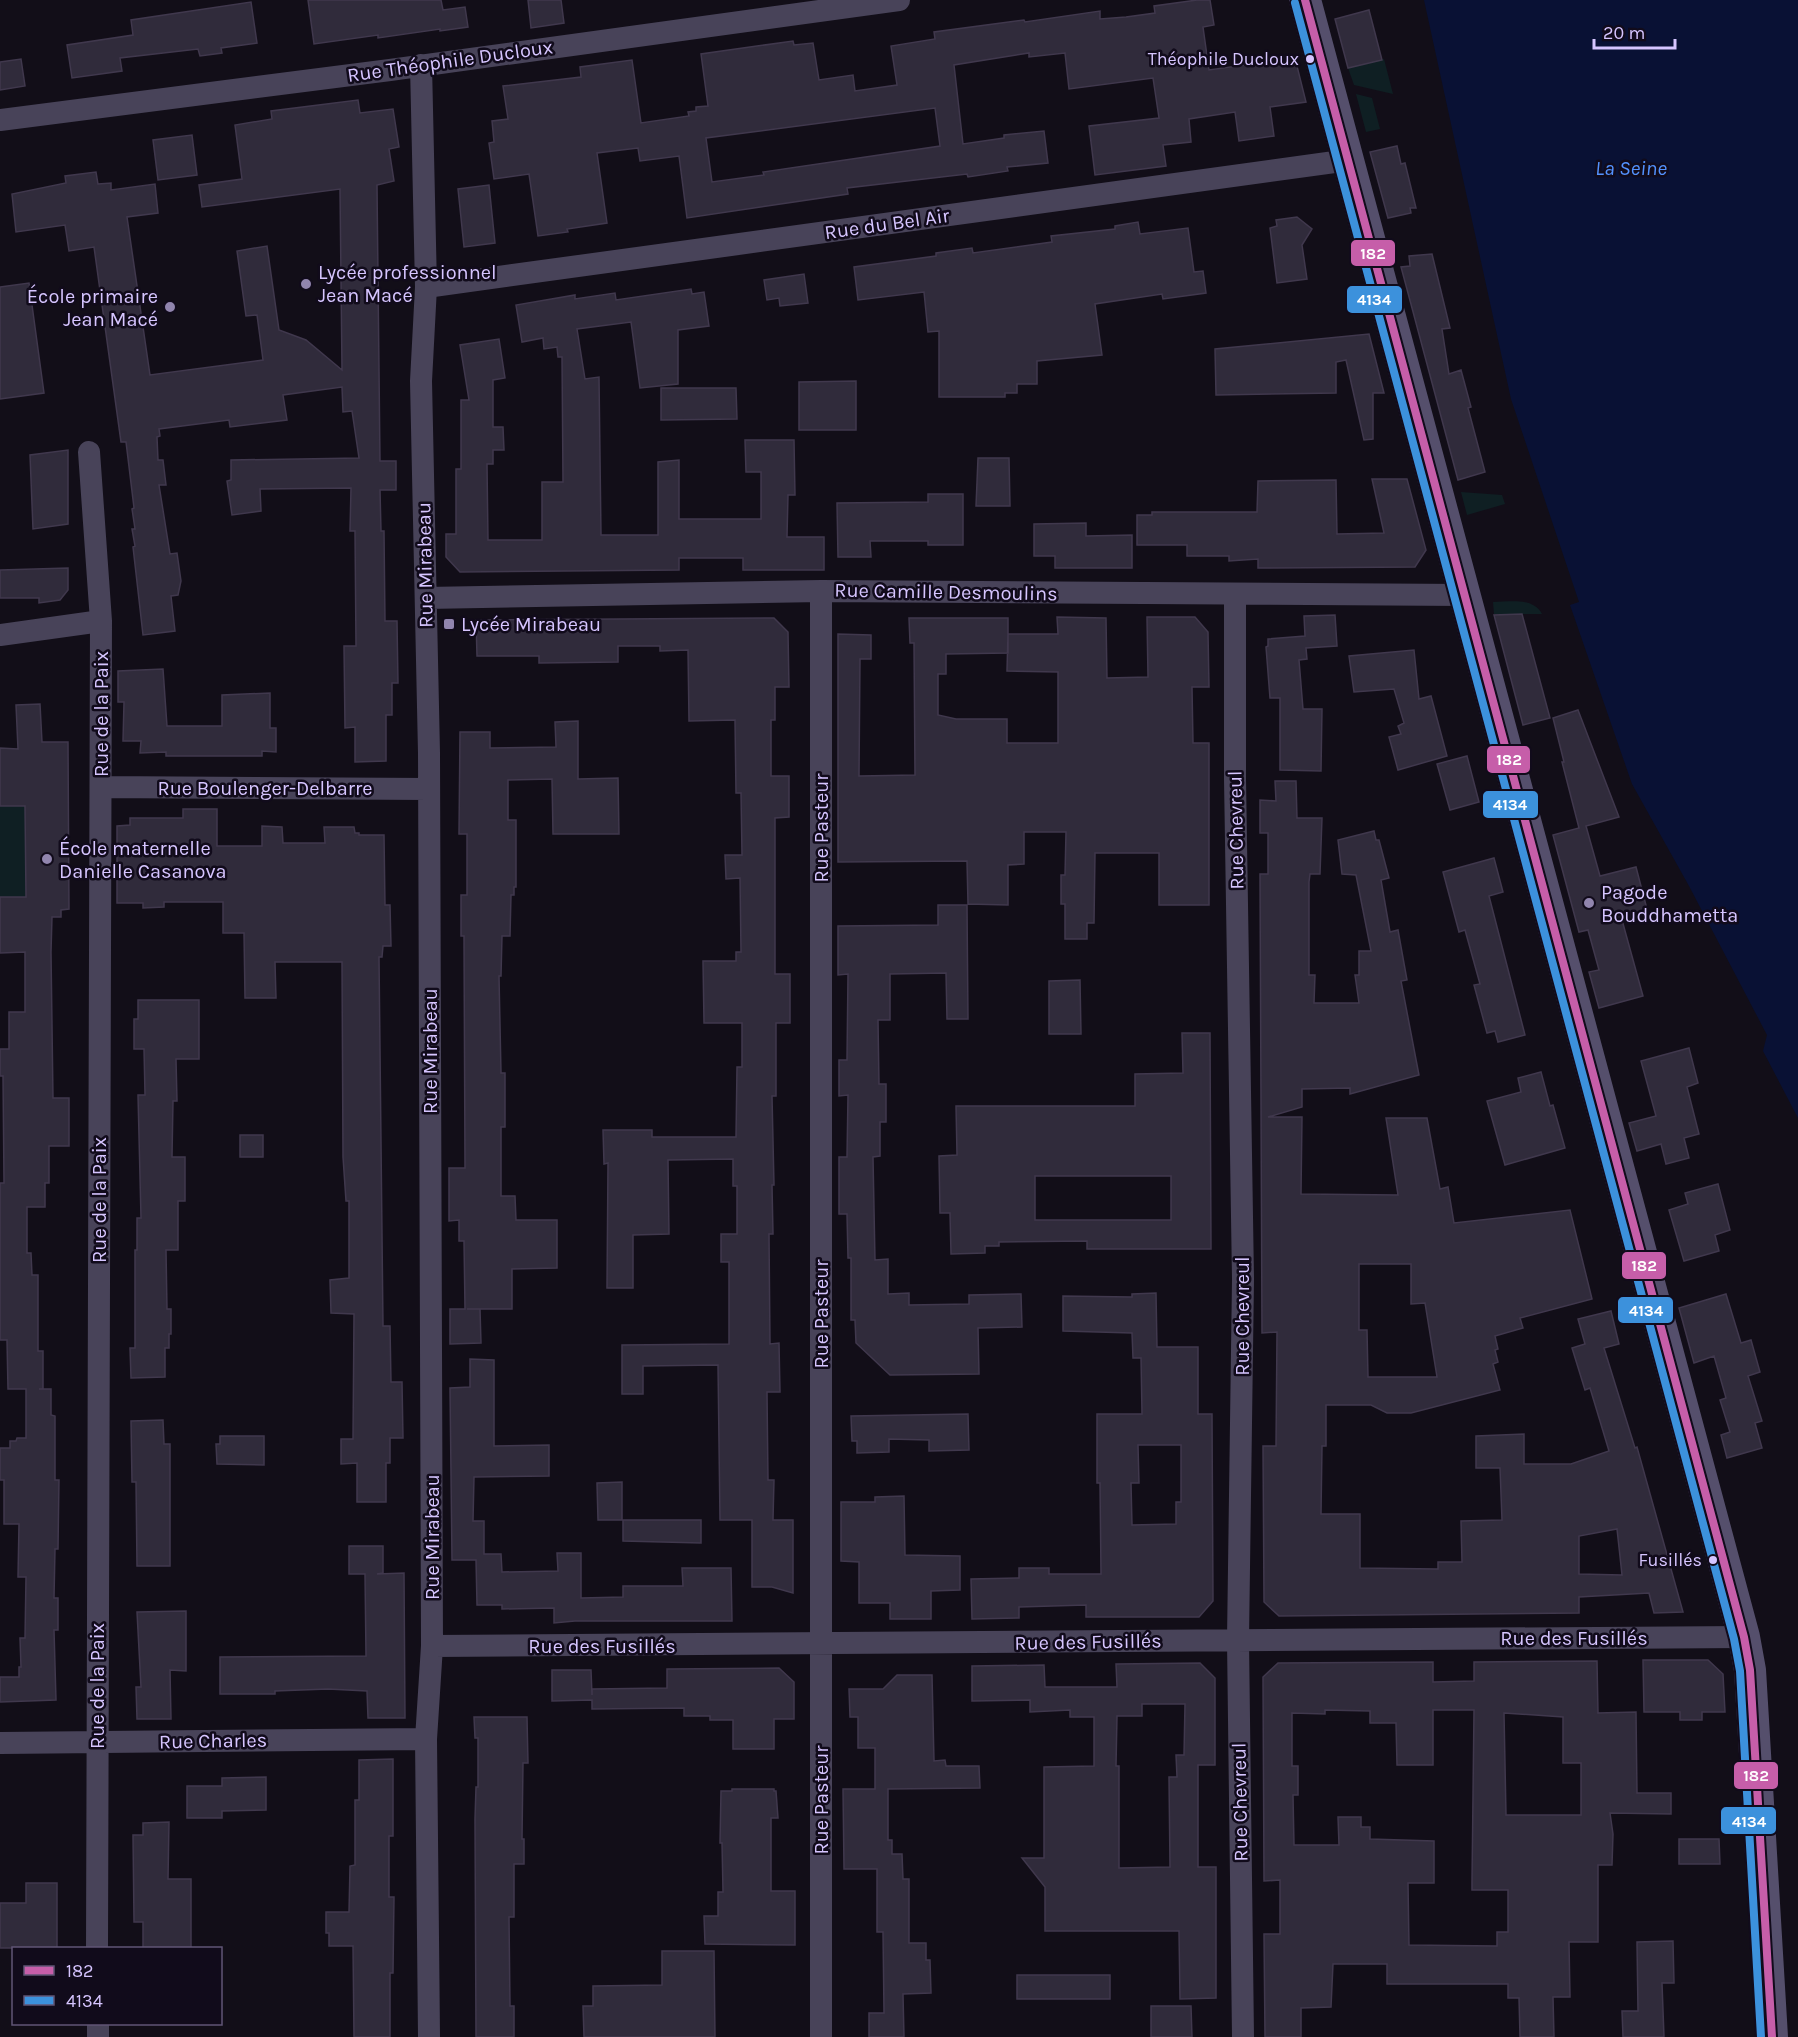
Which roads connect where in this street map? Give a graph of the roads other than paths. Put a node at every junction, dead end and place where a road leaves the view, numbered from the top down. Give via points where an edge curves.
1 (899, 0) edge
2 (1305, 0) edge
3 (421, 65) junction
4 (0, 120) edge
5 (1349, 160) junction
6 (426, 287) junction
7 (89, 452) dead end
8 (820, 591) junction
9 (1235, 595) junction
10 (1466, 595) junction
11 (426, 598) junction
12 (101, 621) junction
13 (0, 636) edge
14 (101, 788) junction
15 (429, 789) junction
16 (1744, 1637) junction
17 (1238, 1640) junction
18 (820, 1645) junction
19 (432, 1646) junction
20 (426, 1739) junction
21 (97, 1742) junction
22 (0, 1743) edge
23 (97, 1947) edge
24 (429, 2037) edge
25 (821, 2037) edge
26 (1243, 2037) edge
27 (1772, 2037) edge

1 - 3 street, Rue Théophile Ducloux
2 - 5 main road
3 - 4 street, Rue Théophile Ducloux
3 - 6 street, Rue Mirabeau
5 - 6 street, Rue du Bel Air
5 - 10 main road
6 - 11 street, Rue Mirabeau via 421,381
7 - 12 street, Rue de la Paix
8 - 9 street, Rue Camille Desmoulins
8 - 11 street, Rue Camille Desmoulins
8 - 18 street, Rue Pasteur
9 - 10 street, Rue Camille Desmoulins
9 - 17 street, Rue Chevreul via 1243,1279
10 - 16 main road
11 - 15 street, Rue Mirabeau
12 - 13 street
12 - 14 street, Rue de la Paix
14 - 15 street, Rue Boulenger-Delbarre
14 - 21 street, Rue de la Paix
15 - 19 street, Rue Mirabeau
16 - 17 street, Rue des Fusillés
16 - 27 main road via 1750,1670
17 - 18 street, Rue des Fusillés
17 - 26 street, Rue Chevreul
18 - 19 street, Rue des Fusillés
18 - 25 street, Rue Pasteur
19 - 20 street, Rue Mirabeau
20 - 21 street, Rue Charles
20 - 24 street, Rue Mirabeau
21 - 22 street, Rue Charles
21 - 23 street, Rue de la Paix

